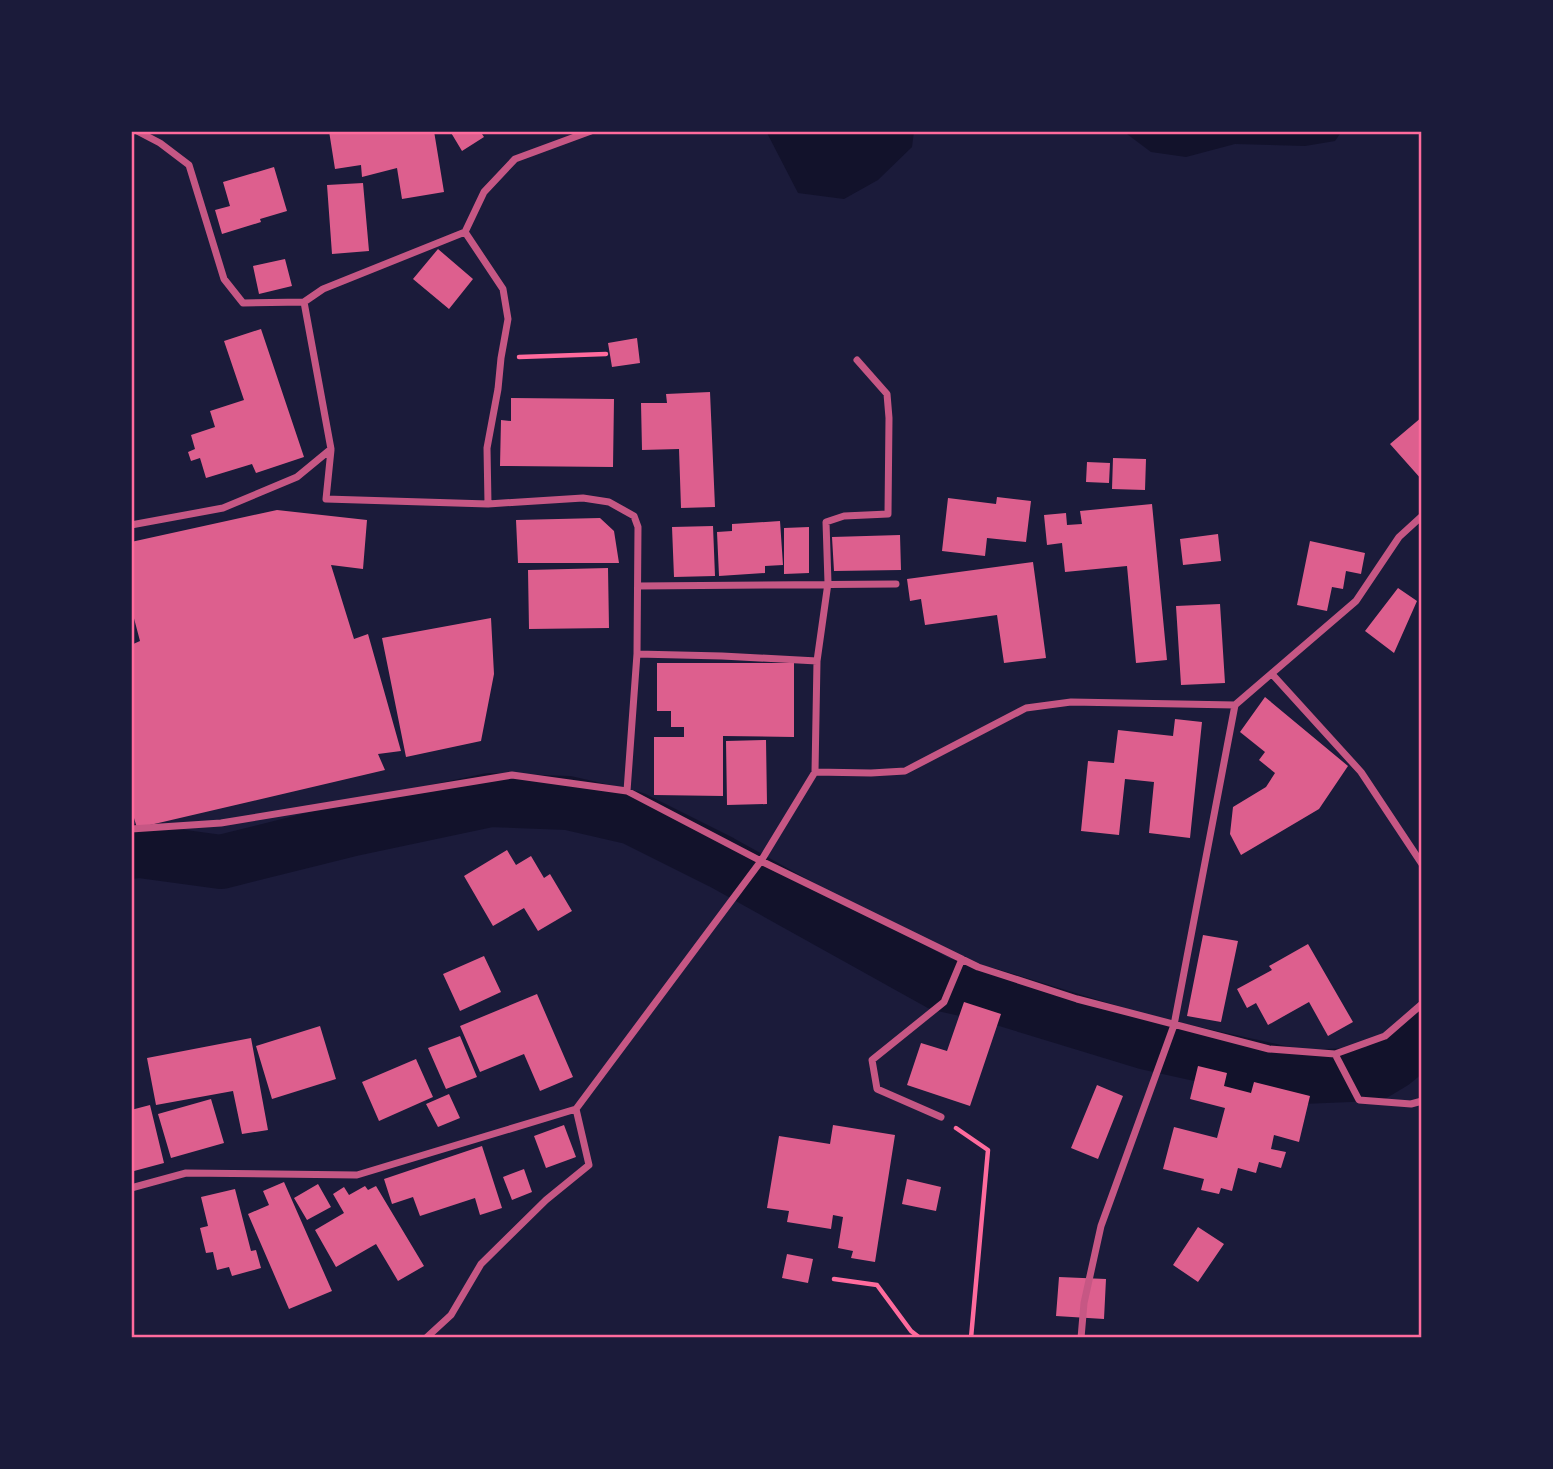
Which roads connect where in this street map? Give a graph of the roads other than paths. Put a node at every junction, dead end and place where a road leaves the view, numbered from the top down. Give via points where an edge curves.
1 (137, 131) edge
2 (590, 131) edge
3 (465, 232) junction
4 (304, 302) junction
5 (857, 360) dead end
6 (331, 449) junction
7 (488, 504) junction
8 (1422, 516) edge
9 (131, 525) edge
10 (828, 583) junction
11 (896, 584) dead end
12 (638, 586) junction
13 (637, 654) junction
14 (817, 661) junction
15 (1272, 674) junction
16 (1235, 705) junction
17 (815, 772) junction
18 (627, 791) junction
19 (131, 829) edge
20 (761, 861) junction
21 (1422, 864) edge
22 (962, 959) junction
23 (1422, 1004) edge
24 (1174, 1025) junction
25 (1335, 1054) junction
26 (1422, 1101) edge
27 (576, 1109) junction
28 (941, 1117) road end
29 (131, 1188) edge
30 (426, 1338) edge
31 (1081, 1338) edge

1 - 4 street via 189,165 225,279 243,303
2 - 3 street via 515,159 484,192
3 - 4 street via 323,289
3 - 7 street via 503,289 508,319 486,448
4 - 6 street
5 - 10 street via 887,394 888,514 844,516 826,522
6 - 7 street via 326,499
6 - 9 street via 297,477 223,508
7 - 12 street via 583,498 609,502 634,516 638,527
8 - 15 street via 1399,537 1356,601
10 - 11 street
10 - 12 street
10 - 14 street
12 - 13 street
13 - 14 street
13 - 18 street
14 - 17 street
15 - 16 street
15 - 21 street via 1361,772
16 - 17 street via 1071,702 1026,708 905,771
16 - 24 street
17 - 20 street
18 - 19 street via 512,775 221,823
18 - 20 street
20 - 22 street
20 - 27 street
22 - 24 street via 1077,999
22 - 28 street via 944,1002 872,1060 877,1089
23 - 25 street via 1385,1036
24 - 25 street via 1269,1049
24 - 31 street via 1101,1226
25 - 26 street via 1359,1100
27 - 29 street via 358,1175 186,1173
27 - 30 street via 589,1166 546,1200 481,1264 451,1315

